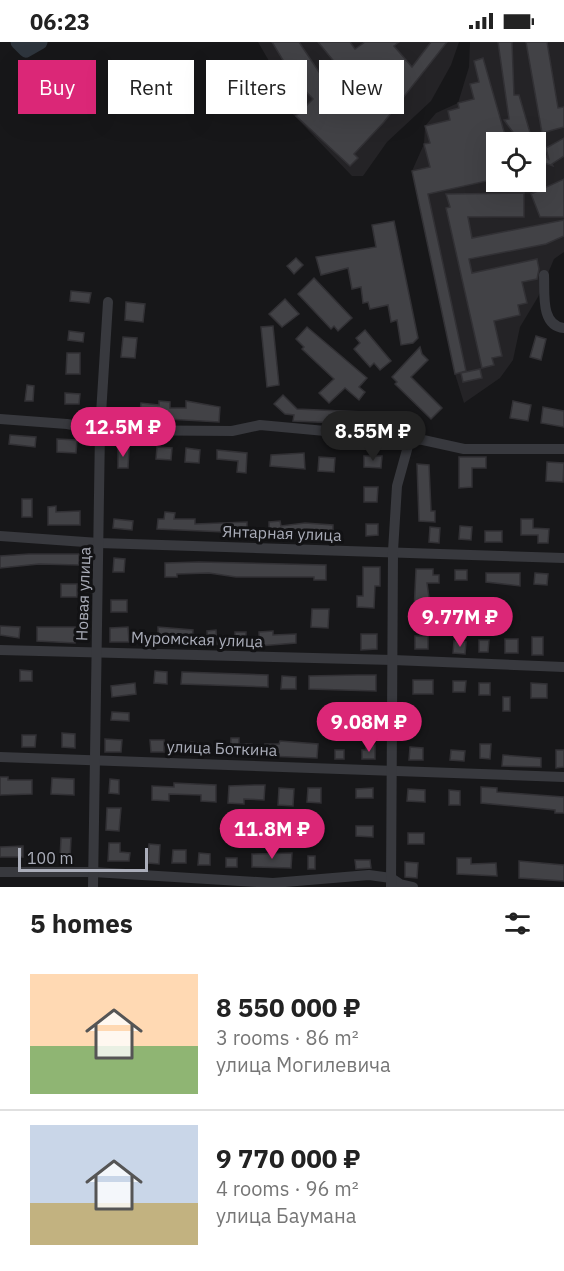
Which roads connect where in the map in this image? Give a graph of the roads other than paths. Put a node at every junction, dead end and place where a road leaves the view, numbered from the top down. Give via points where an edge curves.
1 (544, 275) dead end
2 (108, 302) dead end
3 (564, 328) edge
4 (0, 419) edge
5 (100, 430) junction
6 (410, 440) junction
7 (564, 449) edge
8 (0, 536) edge
9 (99, 543) junction
10 (393, 551) junction
11 (564, 558) edge
12 (0, 650) edge
13 (96, 651) junction
14 (393, 660) junction
15 (564, 667) edge
16 (0, 757) edge
17 (96, 759) junction
18 (392, 770) junction
19 (564, 777) edge
20 (0, 872) edge
21 (93, 872) junction
22 (391, 882) edge
23 (93, 887) edge
24 (413, 887) edge

1 - 3 street via 545,311 558,328
2 - 5 street, Новая улица
4 - 5 street
5 - 6 street via 232,431 260,425
5 - 9 street, Новая улица
6 - 7 street via 464,449
6 - 10 street via 397,486
8 - 9 street, Янтарная улица
9 - 10 street, Янтарная улица
9 - 13 street, Новая улица
10 - 11 street, Янтарная улица
10 - 14 street
12 - 13 street, Муромская улица
13 - 14 street, Муромская улица
13 - 17 street, Новая улица
14 - 15 street, Муромская улица
14 - 18 street
16 - 17 street, улица Боткина
17 - 18 street, улица Боткина
17 - 21 street, Новая улица
18 - 19 street, улица Боткина
18 - 22 street
20 - 21 street
21 - 22 street via 273,883 349,876
21 - 23 street, Новая улица
22 - 24 street

